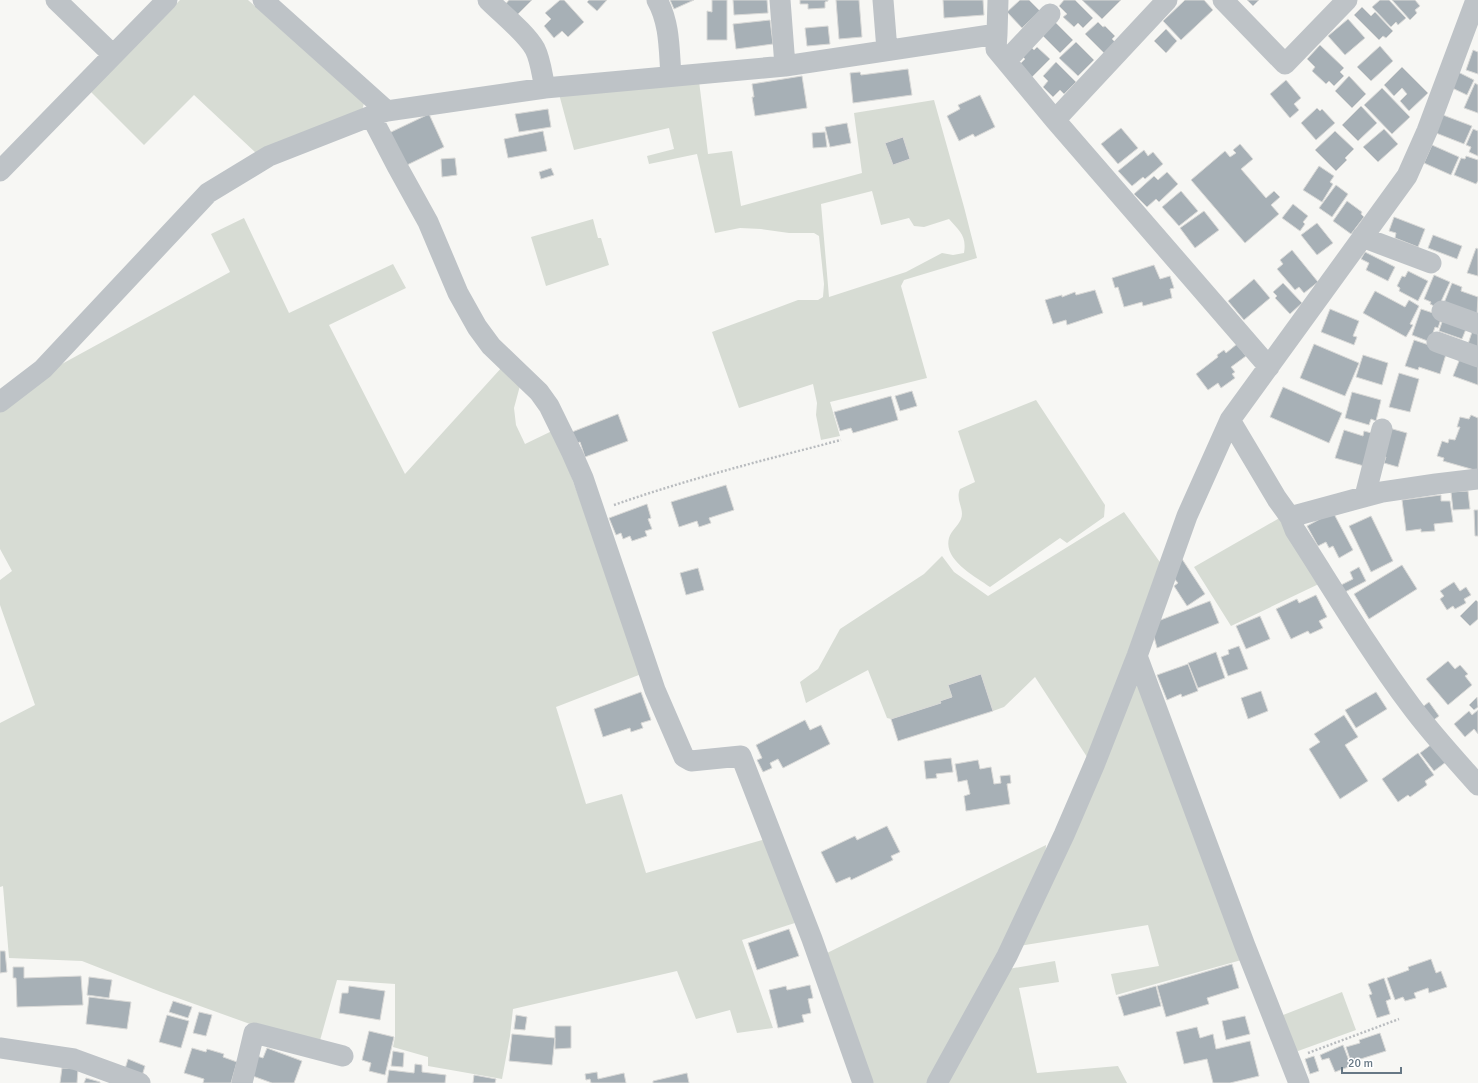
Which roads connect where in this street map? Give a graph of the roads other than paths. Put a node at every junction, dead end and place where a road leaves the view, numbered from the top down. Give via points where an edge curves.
1 (56, 0) edge
2 (167, 0) edge
3 (488, 0) edge
4 (657, 0) edge
5 (780, 0) edge
6 (883, 0) edge
7 (998, 0) edge
8 (1167, 0) edge
9 (1223, 0) edge
10 (1347, 0) edge
11 (1476, 0) edge
12 (273, 3) edge
13 (1050, 14) dead end
14 (997, 34) junction
15 (887, 50) junction
16 (113, 55) junction
17 (1006, 60) junction
18 (785, 66) junction
19 (671, 76) junction
20 (545, 88) junction
21 (379, 114) junction
22 (1055, 120) junction
23 (0, 171) edge
24 (1362, 238) junction
25 (1431, 262) dead end
26 (1442, 311) dead end
27 (1478, 324) edge
28 (1437, 342) dead end
29 (1478, 357) edge
30 (1269, 367) junction
31 (0, 402) edge
32 (1230, 420) junction
33 (1382, 429) dead end
34 (1478, 479) edge
35 (1365, 496) junction
36 (1290, 517) junction
37 (1137, 656) junction
38 (1477, 782) edge
39 (0, 1048) edge
40 (343, 1056) dead end
41 (856, 1081) edge
42 (140, 1083) edge
43 (242, 1083) edge
44 (937, 1083) edge
45 (1299, 1083) edge

1 - 16 street
2 - 16 street
3 - 20 street via 535,49
4 - 19 street via 668,31
5 - 18 street
6 - 15 street
7 - 14 street
8 - 22 street
9 - 10 street via 1285,64
11 - 24 street via 1427,131 1407,176
12 - 21 street
13 - 17 street
14 - 15 street
14 - 17 street via 996,49
15 - 18 street
16 - 23 street
17 - 22 street
18 - 19 street
19 - 20 street
20 - 21 street
21 - 31 street via 269,156 208,193 43,369
21 - 41 street via 397,166 428,222 458,293 477,327 491,346 539,392 572,453 583,478 655,690 684,757 691,761 741,756 812,939
22 - 30 street
24 - 25 street
24 - 30 street
26 - 27 street
28 - 29 street
30 - 32 street
32 - 36 street
32 - 37 street via 1187,516
33 - 35 street
34 - 35 street
35 - 36 street
36 - 38 street via 1295,530 1406,700 1455,760
37 - 44 street via 1064,835 1007,956
37 - 45 street
39 - 42 street via 74,1059
40 - 43 street via 254,1033

